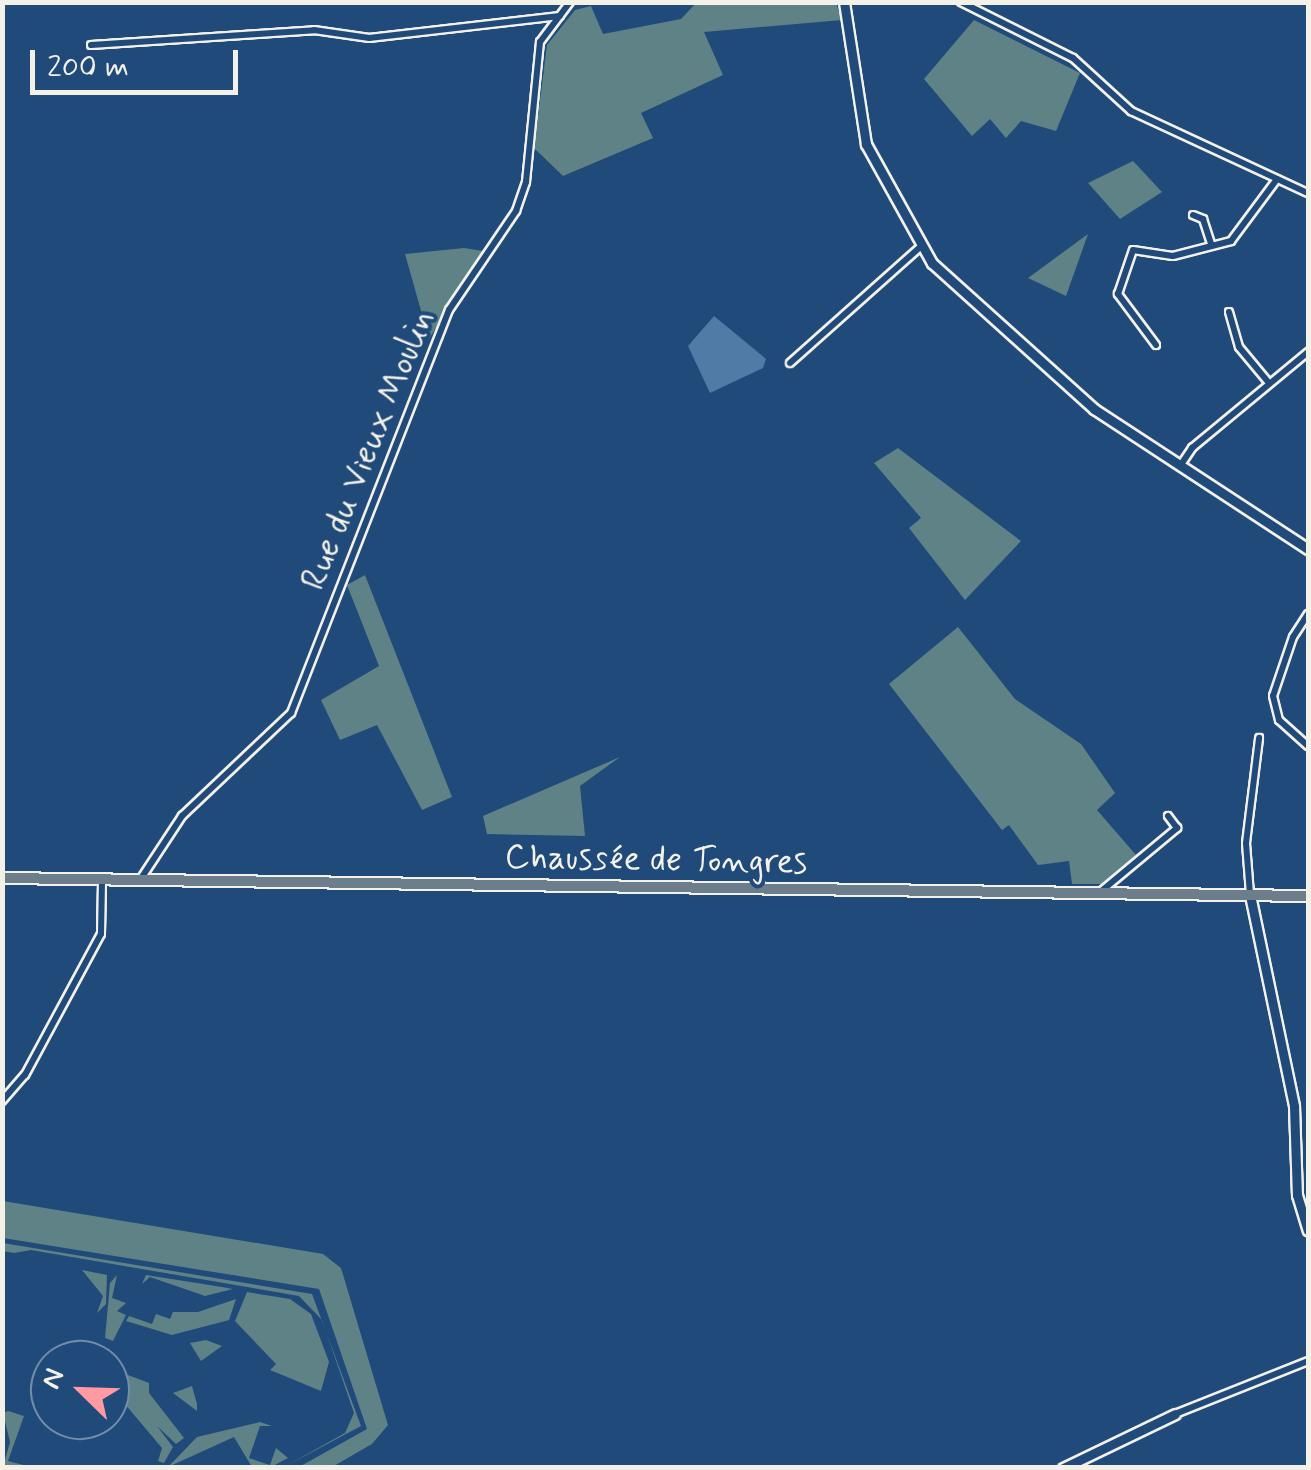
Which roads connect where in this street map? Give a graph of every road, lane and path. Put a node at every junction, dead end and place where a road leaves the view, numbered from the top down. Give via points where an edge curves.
1 (570, 2) edge
2 (844, 2) edge
3 (961, 2) edge
4 (560, 16) junction
5 (91, 45) dead end
6 (1277, 179) junction
7 (1308, 193) edge
8 (1193, 216) dead end
9 (1212, 246) junction
10 (920, 247) junction
11 (1229, 312) dead end
12 (1156, 345) dead end
13 (1308, 352) edge
14 (790, 363) dead end
15 (1269, 383) junction
16 (1180, 466) junction
17 (1308, 549) edge
18 (1308, 614) edge
19 (1259, 738) dead end
20 (1308, 746) edge
21 (1168, 816) dead end
22 (2, 878) edge
23 (102, 880) junction
24 (140, 880) junction
25 (1100, 894) junction
26 (1250, 895) junction
27 (1308, 896) edge
28 (2, 1101) edge
29 (1308, 1230) edge
30 (1308, 1362) edge
31 (1175, 1414) joint
32 (1062, 1468) edge

1 - 4 street, Rue du Vieux Moulin
2 - 10 main road via 866,144
3 - 6 street via 1072,58 1131,111
4 - 5 street via 369,38 314,30
4 - 24 street, Rue du Vieux Moulin via 540,42 526,182 516,211 449,310 291,713 182,816
6 - 7 street
6 - 9 street via 1245,230
8 - 9 street via 1203,220
9 - 12 street via 1173,256 1133,250 1118,294
10 - 14 street
10 - 16 main road via 954,288 1060,381
11 - 15 street via 1239,347
13 - 15 street
15 - 16 street
16 - 17 main road
18 - 20 street via 1293,637 1274,696 1279,720
19 - 26 street via 1246,843
21 - 25 street via 1177,828
22 - 23 main road, Chaussée de Tongres
23 - 24 main road, Chaussée de Tongres
23 - 28 street via 101,934 25,1075
24 - 25 main road, Chaussée de Tongres
25 - 26 main road, Chaussée de Tongres
26 - 27 main road, Chaussée de Tongres
26 - 29 main road via 1294,1106 1297,1195
30 - 31 street
31 - 32 main road

